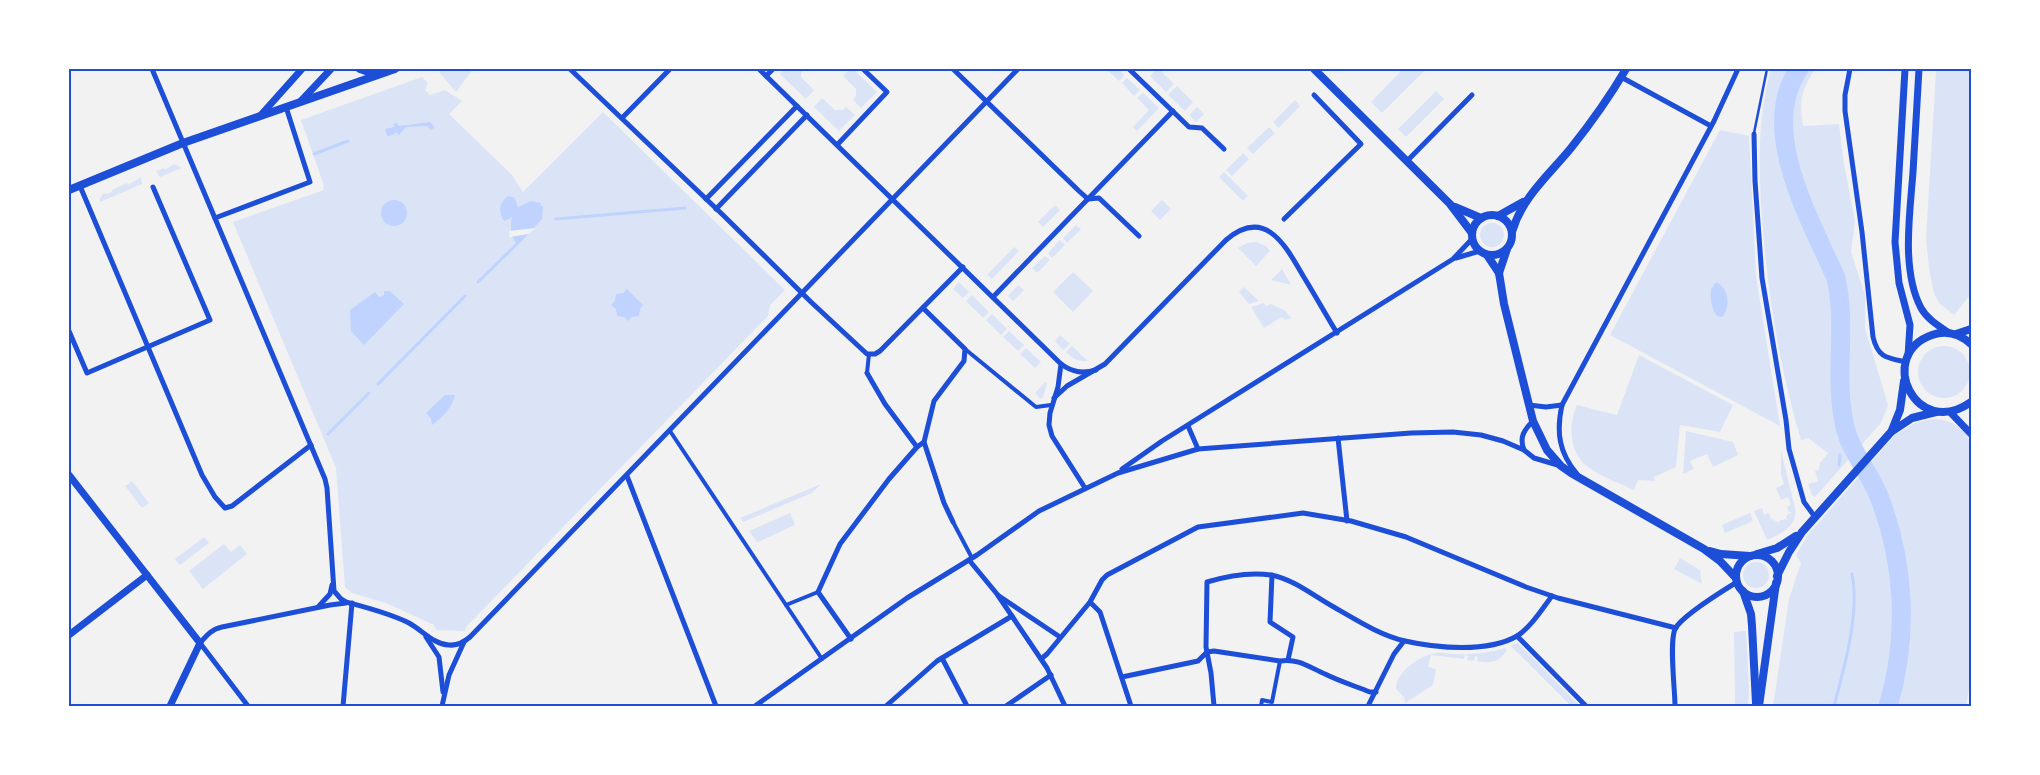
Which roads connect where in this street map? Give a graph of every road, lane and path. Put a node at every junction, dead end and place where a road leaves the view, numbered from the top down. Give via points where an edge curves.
1 (152, 69) edge
2 (302, 69) edge
3 (331, 69) edge
4 (360, 69) edge
5 (395, 69) edge
6 (570, 69) edge
7 (670, 69) edge
8 (759, 69) edge
9 (773, 69) edge
10 (863, 69) edge
11 (953, 69) edge
12 (1018, 69) edge
13 (1129, 69) edge
14 (1626, 69) edge
15 (1738, 69) edge
16 (1767, 69) edge
17 (1850, 69) edge
18 (1905, 69) edge
19 (1919, 69) edge
20 (1317, 70) edge
21 (377, 75) junction
22 (766, 76) junction
23 (1620, 77) junction
24 (1314, 95) dead end
25 (1472, 95) dead end
26 (986, 101) junction
27 (300, 102) junction
28 (797, 106) junction
29 (286, 107) junction
30 (1172, 111) junction
31 (807, 115) junction
32 (260, 116) junction
33 (622, 118) junction
34 (1711, 126) junction
35 (1754, 134) joint
36 (183, 143) junction
37 (837, 145) junction
38 (1224, 149) dead end
39 (1407, 161) junction
40 (80, 186) junction
41 (153, 187) dead end
42 (69, 190) edge
43 (892, 198) junction
44 (706, 199) junction
45 (1088, 199) junction
46 (1525, 201) junction
47 (1450, 204) junction
48 (716, 209) junction
49 (1498, 216) junction
50 (215, 218) junction
51 (1481, 218) junction
52 (1284, 219) dead end
53 (1512, 232) junction
54 (1139, 236) dead end
55 (1472, 236) junction
56 (1507, 248) junction
57 (1483, 253) junction
58 (1453, 259) junction
59 (963, 267) junction
60 (1499, 274) junction
61 (802, 293) junction
62 (993, 297) junction
63 (923, 308) junction
64 (1971, 329) edge
65 (69, 331) edge
66 (1337, 332) junction
67 (1952, 333) junction
68 (1971, 344) edge
69 (148, 347) junction
70 (965, 350) junction
71 (869, 354) junction
72 (1907, 359) junction
73 (1061, 364) junction
74 (1096, 370) junction
75 (867, 373) joint
76 (1904, 374) junction
77 (1054, 398) junction
78 (1971, 402) edge
79 (1052, 405) junction
80 (1529, 405) junction
81 (1562, 405) junction
82 (1936, 412) junction
83 (1950, 412) junction
84 (1533, 421) junction
85 (1188, 426) junction
86 (670, 431) junction
87 (1891, 432) junction
88 (1971, 434) edge
89 (1338, 438) junction
90 (924, 442) junction
91 (311, 446) junction
92 (917, 447) junction
93 (1198, 449) junction
94 (1524, 450) junction
95 (1561, 466) junction
96 (1118, 473) junction
97 (69, 475) edge
98 (627, 476) junction
99 (1583, 480) junction
100 (1085, 488) junction
101 (1815, 517) junction
102 (1348, 521) junction
103 (953, 522) joint
104 (1802, 532) junction
105 (1704, 549) junction
106 (1752, 556) junction
107 (970, 559) junction
108 (147, 575) junction
109 (1272, 575) junction
110 (1736, 580) junction
111 (1777, 580) junction
112 (332, 585) junction
113 (1743, 591) junction
114 (818, 592) junction
115 (997, 594) junction
116 (1552, 596) junction
117 (1090, 602) junction
118 (352, 604) junction
119 (786, 605) junction
120 (318, 607) junction
121 (1012, 616) junction
122 (1676, 628) junction
123 (424, 634) junction
124 (69, 635) edge
125 (1517, 636) junction
126 (1060, 637) junction
127 (851, 639) junction
128 (1404, 641) junction
129 (200, 642) junction
130 (464, 642) junction
131 (1207, 652) junction
132 (942, 658) junction
133 (822, 659) junction
134 (1041, 659) junction
135 (1288, 660) junction
136 (1280, 661) junction
137 (1051, 675) junction
138 (1122, 677) junction
139 (1376, 692) junction
140 (443, 697) junction
141 (170, 706) edge
142 (248, 706) edge
143 (344, 706) edge
144 (442, 706) edge
145 (716, 706) edge
146 (755, 706) edge
147 (886, 706) edge
148 (967, 706) edge
149 (1006, 706) edge
150 (1065, 706) edge
151 (1131, 706) edge
152 (1214, 706) edge
153 (1261, 706) edge
154 (1368, 706) edge
155 (1586, 706) edge
156 (1675, 706) edge
157 (1757, 706) edge

1 - 36 street
2 - 32 main road
3 - 27 main road
4 - 21 main road
5 - 21 main road
6 - 33 street
7 - 33 street
8 - 22 street
9 - 22 street
10 - 37 street via 888,92
11 - 26 street
12 - 26 street
13 - 30 street
14 - 23 main road
15 - 34 street
16 - 35 lane
17 - 72 street via 1845,111 1873,337 1880,354
18 - 72 main road via 1895,242 1898,276 1910,325
19 - 67 main road via 1909,228 1911,267 1922,309 1929,318
20 - 39 main road
21 - 27 main road
22 - 28 street
23 - 34 street
23 - 46 main road via 1572,147
24 - 52 street via 1362,144
25 - 39 street
26 - 43 street
26 - 45 street
27 - 29 main road
28 - 31 street
28 - 44 street
29 - 32 main road
29 - 50 street via 310,182
30 - 38 street via 1189,127 1202,128
30 - 45 street
31 - 37 street
31 - 48 street
32 - 36 main road
33 - 44 street
34 - 81 street
35 - 101 street via 1762,278 1789,449 1804,502
36 - 40 main road
36 - 50 street
37 - 43 street
39 - 47 main road
40 - 42 main road
40 - 69 street
41 - 69 street via 210,320
43 - 59 street
43 - 61 street
44 - 48 street
45 - 54 street via 1099,198
45 - 62 street
46 - 49 main road
46 - 53 main road
47 - 51 main road
47 - 55 main road
48 - 61 street
49 - 51 main road
49 - 53 main road via 1508,222
50 - 91 street
51 - 55 main road via 1475,224
53 - 56 main road
55 - 57 main road via 1475,246
55 - 58 street
56 - 57 main road via 1497,254
56 - 60 main road
57 - 58 street
57 - 60 main road
58 - 66 street
59 - 62 street
59 - 63 street
60 - 80 main road
61 - 71 street
61 - 86 street
62 - 73 street
63 - 70 street
63 - 71 street via 878,354
64 - 67 main road
65 - 69 street via 87,373
66 - 74 street via 1280,238 1262,228 1248,228 1226,240
66 - 85 street
67 - 68 main road
67 - 72 main road via 1925,337 1915,345
69 - 91 street via 202,475 225,508
70 - 79 street via 1036,407
70 - 90 street via 962,364 934,401
71 - 75 street
72 - 76 main road
73 - 74 street via 1074,372
73 - 77 street
74 - 77 street via 1066,386
75 - 92 street
76 - 82 main road via 1912,396 1920,405
76 - 87 main road via 1901,404
77 - 79 street
78 - 83 main road
79 - 100 street via 1049,425 1052,436
80 - 81 street via 1546,408
80 - 84 main road
81 - 99 street via 1560,445
82 - 83 main road
82 - 87 main road via 1912,418
83 - 88 main road
84 - 94 street via 1522,436
84 - 95 main road via 1544,445
85 - 93 street
85 - 96 street
86 - 98 street
86 - 119 street
87 - 101 main road
89 - 93 street
89 - 94 street via 1453,432 1493,438
89 - 102 street
90 - 92 street
90 - 103 street
91 - 112 street via 327,488
92 - 114 street via 840,544
93 - 96 street
94 - 95 street via 1534,458
95 - 99 main road
96 - 100 street
97 - 108 main road
98 - 130 street
98 - 145 street
99 - 105 main road
100 - 107 street via 1038,511
101 - 104 main road
102 - 116 street via 1406,537
102 - 117 street via 1301,513 1199,526 1105,576
103 - 107 street
104 - 106 main road via 1776,548
104 - 111 main road
105 - 106 main road
105 - 110 main road via 1720,561
106 - 110 main road via 1738,567
106 - 111 main road via 1761,555 1771,561
107 - 115 street
107 - 127 street
108 - 124 main road
108 - 129 main road
109 - 128 street
109 - 131 street via 1244,575 1207,582
109 - 135 street via 1270,622 1293,637
110 - 113 main road
110 - 122 street
111 - 113 main road via 1772,589 1762,596 1748,595
111 - 157 main road
112 - 118 street via 337,595
112 - 120 street via 330,594
113 - 157 main road via 1751,614
114 - 119 street
114 - 127 street
115 - 121 street
115 - 126 street
116 - 122 street
116 - 125 street
117 - 126 street
117 - 138 street via 1100,612
118 - 120 street
118 - 123 street via 408,623
118 - 143 street
119 - 133 street
120 - 129 street via 215,628
121 - 132 street
121 - 134 street
122 - 156 street via 1673,640
123 - 130 street via 448,645
123 - 140 street via 438,657
125 - 128 street via 1477,647
125 - 155 street
126 - 134 street
127 - 133 street
128 - 139 street via 1394,654
129 - 141 main road
129 - 142 street
130 - 140 street
131 - 136 street
131 - 138 street via 1198,661
131 - 152 street
132 - 147 street
132 - 148 street
133 - 146 street
134 - 137 street
135 - 136 street
135 - 139 street via 1312,666 1322,673
136 - 153 street via 1272,702 1262,700
137 - 149 street
137 - 150 street
138 - 151 street
139 - 154 street
140 - 144 street

